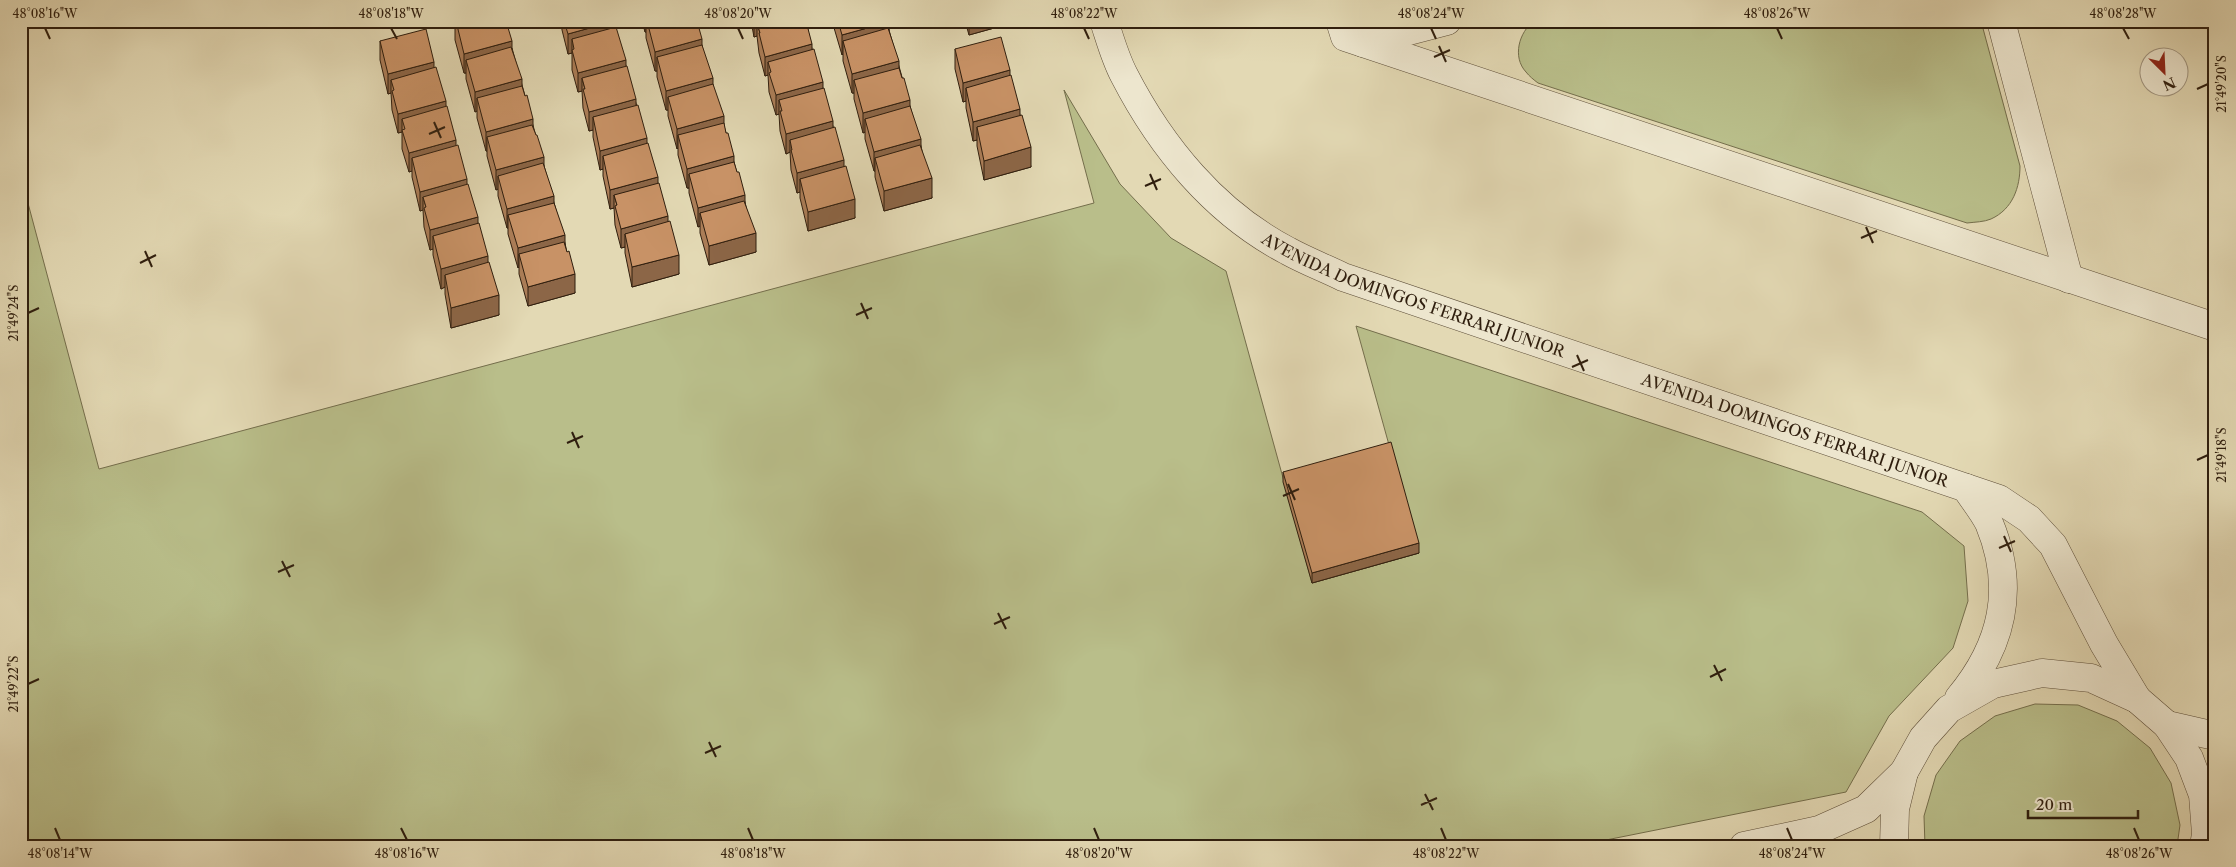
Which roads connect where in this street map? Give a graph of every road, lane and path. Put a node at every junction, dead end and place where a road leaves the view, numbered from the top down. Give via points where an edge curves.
1 (1104, 21) edge
2 (1447, 21) edge
3 (2001, 21) edge
4 (1349, 34) edge
5 (2069, 279) junction
6 (2215, 328) edge
7 (1966, 488) junction
8 (2137, 699) junction
9 (1949, 709) junction
10 (2167, 726) junction
11 (2215, 736) edge
12 (1904, 772) junction
13 (1744, 846) edge
14 (1894, 846) edge
15 (2204, 846) edge

1 - 7 street, AVENIDA DOMINGOS FERRARI JUNIOR via 1123,73 1152,127 1191,175 1236,217 1287,251 1343,277
2 - 4 street
3 - 5 street
4 - 5 street
5 - 6 street
7 - 8 street, AVENIDA DOMINGOS FERRARI JUNIOR via 1999,500 2029,519 2053,545 2104,644
7 - 9 street via 1988,522 2001,561 2003,601 1994,641 1976,678
8 - 9 street via 2091,678 2042,673 1993,684
8 - 10 street
9 - 12 street via 1923,738
10 - 11 street
10 - 15 street via 2189,758 2203,795
12 - 13 street via 1866,809 1819,830
12 - 14 street via 1895,809

